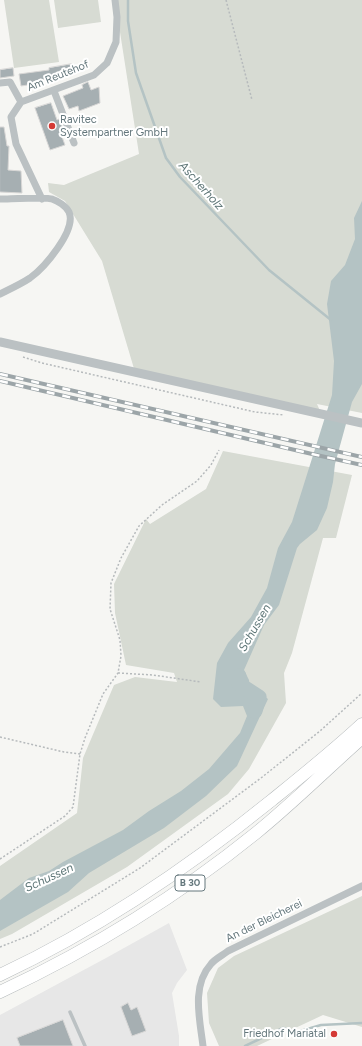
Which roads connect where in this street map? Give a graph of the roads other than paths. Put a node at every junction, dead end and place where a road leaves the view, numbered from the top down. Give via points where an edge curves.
1 (115, 0) edge
2 (0, 83) edge
3 (54, 90) junction
4 (21, 102) junction
5 (74, 142) dead end
6 (0, 199) edge
7 (42, 199) junction
8 (0, 294) edge
9 (0, 342) edge
10 (359, 422) edge
11 (362, 724) edge
12 (362, 738) edge
13 (362, 886) edge
14 (0, 975) edge
15 (0, 992) edge
16 (70, 1012) dead end
17 (85, 1046) edge
18 (203, 1046) edge

1 - 3 street, Am Reutehof via 116,42 107,63 94,75
2 - 4 street, Am Reutehof via 10,82
3 - 4 street, Am Reutehof
3 - 5 street
4 - 7 street, Am Reutehof via 11,117 16,144
6 - 7 street
7 - 8 street via 50,198 69,212 71,223 67,234 49,259 31,277
9 - 10 street
11 - 14 highway, B 30 via 301,777 192,861 87,929
12 - 15 highway, B 30 via 256,833 152,909 96,943
13 - 18 street, An der Bleicherei via 228,951 210,964 198,993
16 - 17 lane

